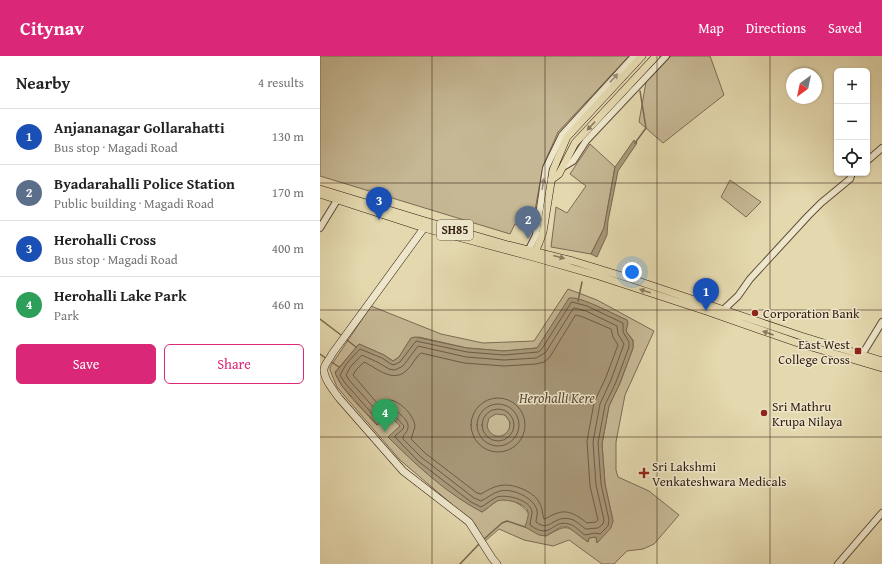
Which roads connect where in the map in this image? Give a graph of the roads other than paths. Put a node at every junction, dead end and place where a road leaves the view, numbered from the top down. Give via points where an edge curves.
1 (634, 56) edge
2 (642, 56) edge
3 (656, 56) edge
4 (666, 56) edge
5 (882, 148) edge
6 (870, 158) edge
7 (562, 167) junction
8 (851, 176) edge
9 (551, 180) junction
10 (320, 189) edge
11 (320, 194) edge
12 (338, 198) junction
13 (424, 224) junction
14 (320, 228) edge
15 (532, 252) junction
16 (590, 270) junction
17 (724, 310) junction
18 (717, 316) junction
19 (882, 322) edge
20 (860, 358) junction
21 (882, 361) edge
22 (882, 368) edge
23 (882, 513) edge
24 (497, 564) edge
25 (838, 564) edge

15 -> 1 street via 546,168 556,145 562,134
2 - 9 main road via 567,137
3 -> 7 main road via 575,143
4 - 7 street via 586,141 573,161
5 - 6 street
7 - 9 main road via 559,174
8 - 17 street via 808,216
9 - 15 main road via 543,232
10 - 12 main road, SH85
11 - 12 main road, SH85
12 - 13 main road, SH85
12 - 14 street
13 - 15 main road, SH85 via 507,248
13 - 24 main road via 332,354 325,366 325,375 335,393 392,460 468,522
15 - 16 main road, SH85
16 - 17 main road, SH85 via 635,280
18 -> 16 main road, SH85
17 - 18 street
17 - 20 main road, SH85
20 -> 18 main road, SH85 via 798,343
19 - 20 street
20 - 21 main road, SH85
20 - 22 main road, SH85
23 - 25 street

